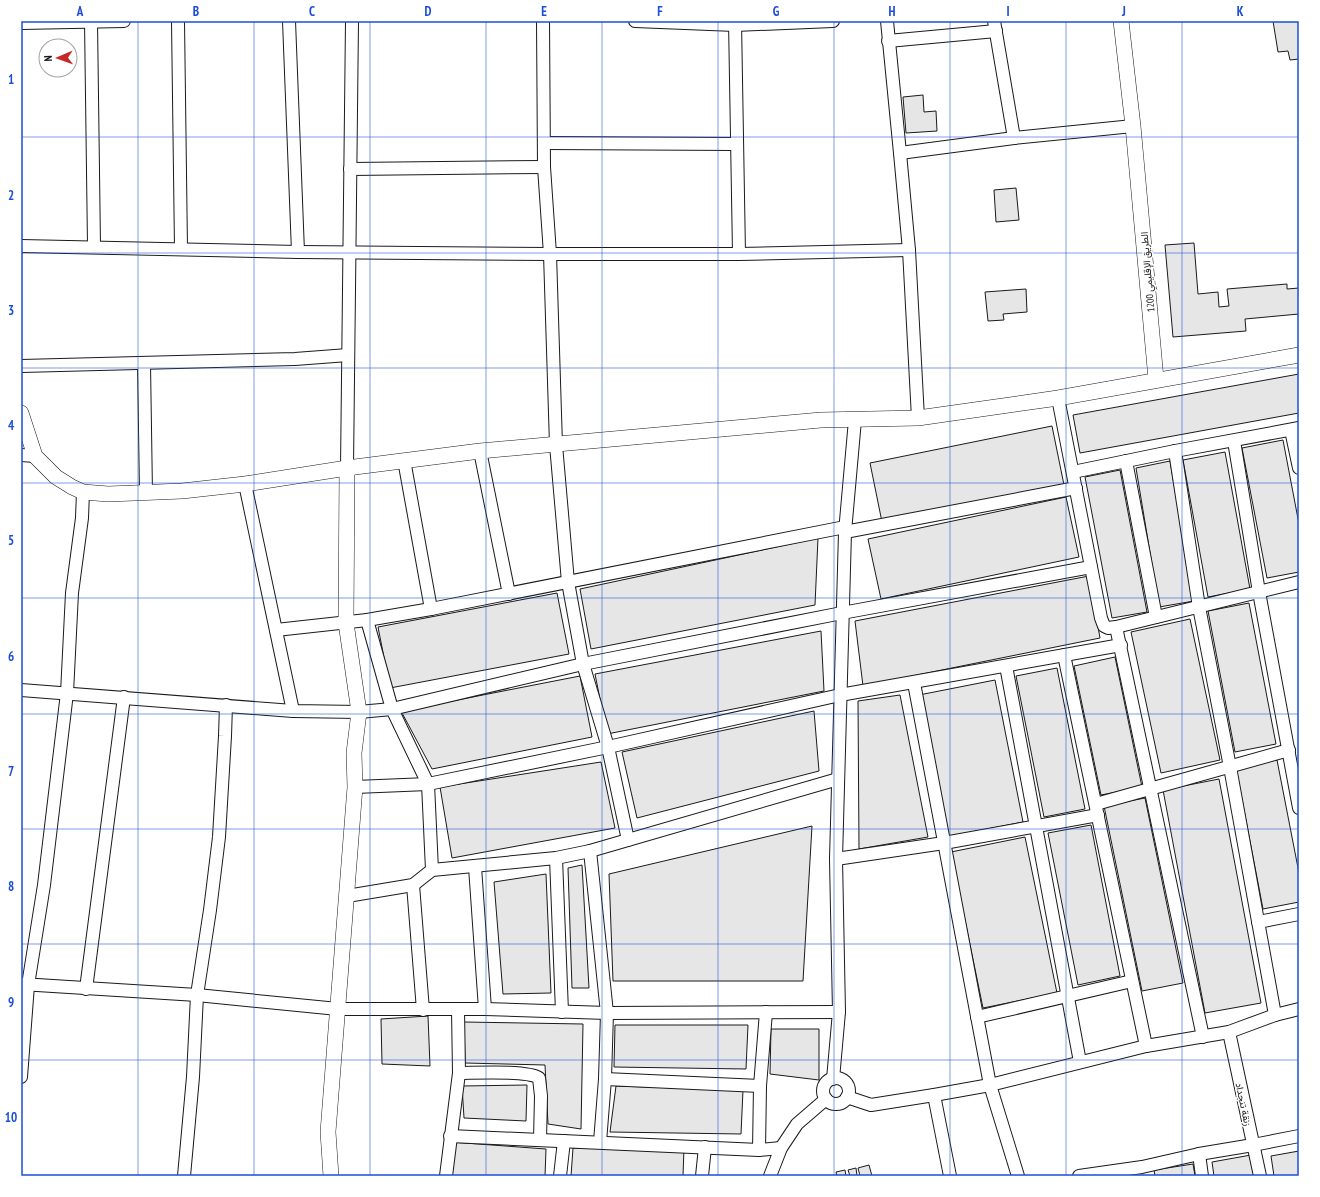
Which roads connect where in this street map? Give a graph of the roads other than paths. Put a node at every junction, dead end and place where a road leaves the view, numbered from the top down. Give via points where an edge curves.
1 (124, 21) edge
2 (178, 21) edge
3 (289, 21) edge
4 (352, 21) edge
5 (543, 21) edge
6 (634, 21) edge
7 (833, 21) edge
8 (887, 21) edge
9 (1121, 21) edge
10 (91, 22) edge
11 (21, 23) edge
12 (735, 23) edge
13 (995, 26) edge
14 (888, 41) junction
15 (1134, 126) junction
16 (1014, 138) junction
17 (544, 143) junction
18 (737, 144) junction
19 (900, 153) junction
20 (544, 167) junction
21 (350, 169) junction
22 (21, 246) edge
23 (94, 246) junction
24 (181, 249) junction
25 (909, 250) junction
26 (298, 252) junction
27 (349, 252) junction
28 (550, 254) junction
29 (739, 254) junction
30 (348, 355) junction
31 (1299, 355) edge
32 (144, 364) junction
33 (21, 366) edge
34 (1156, 379) junction
35 (1058, 398) junction
36 (21, 413) edge
37 (918, 418) junction
38 (855, 420) junction
39 (1295, 429) edge
40 (1234, 441) junction
41 (556, 445) junction
42 (480, 451) junction
43 (1175, 451) junction
44 (28, 456) edge
45 (404, 460) junction
46 (1126, 461) junction
47 (347, 468) junction
48 (1299, 468) edge
49 (1073, 472) junction
50 (245, 484) junction
51 (1076, 488) junction
52 (83, 492) junction
53 (146, 493) junction
54 (845, 530) junction
55 (1091, 567) junction
56 (568, 582) junction
57 (1299, 582) edge
58 (1258, 592) junction
59 (509, 594) junction
60 (1199, 607) junction
61 (431, 609) junction
62 (842, 613) junction
63 (1156, 617) junction
64 (367, 620) junction
65 (346, 623) junction
66 (1116, 627) junction
67 (276, 630) junction
68 (1121, 645) junction
69 (1064, 655) junction
70 (583, 664) junction
71 (1006, 666) junction
72 (914, 683) junction
73 (21, 690) edge
74 (67, 693) junction
75 (840, 695) junction
76 (124, 697) junction
77 (226, 705) junction
78 (392, 709) junction
79 (293, 711) junction
80 (359, 712) junction
81 (608, 747) junction
82 (1289, 750) junction
83 (1230, 766) junction
84 (838, 779) junction
85 (428, 784) junction
86 (355, 787) junction
87 (1152, 788) junction
88 (1299, 808) edge
89 (1097, 810) junction
90 (1036, 827) junction
91 (628, 840) junction
92 (944, 842) junction
93 (590, 851) junction
94 (556, 858) junction
95 (836, 859) junction
96 (475, 867) junction
97 (432, 870) junction
98 (413, 885) junction
99 (347, 896) junction
100 (1299, 914) edge
101 (1258, 922) junction
102 (1132, 981) junction
103 (25, 985) edge
104 (86, 989) junction
105 (197, 995) junction
106 (1068, 996) junction
107 (338, 1009) junction
108 (485, 1009) junction
109 (1299, 1009) edge
110 (423, 1010) junction
111 (458, 1010) junction
112 (562, 1012) junction
113 (766, 1012) junction
114 (839, 1012) junction
115 (607, 1013) junction
116 (1275, 1015) junction
117 (977, 1016) junction
118 (1229, 1032) junction
119 (1203, 1037) junction
120 (1146, 1046) junction
121 (1080, 1062) junction
122 (458, 1073) junction
123 (21, 1077) edge
124 (605, 1079) junction
125 (833, 1079) junction
126 (990, 1085) junction
127 (760, 1086) junction
128 (934, 1095) junction
129 (847, 1096) junction
130 (826, 1100) junction
131 (450, 1136) junction
132 (1299, 1136) edge
133 (540, 1140) junction
134 (564, 1141) junction
135 (600, 1142) junction
136 (1253, 1145) junction
137 (705, 1147) junction
138 (781, 1148) junction
139 (759, 1150) junction
140 (1199, 1154) junction
141 (1143, 1172) edge
142 (184, 1176) edge
143 (331, 1176) edge
144 (446, 1176) edge
145 (560, 1176) edge
146 (702, 1176) edge
147 (770, 1176) edge
148 (950, 1176) edge
149 (1018, 1176) edge
150 (1079, 1176) edge
151 (1083, 1176) edge
152 (1202, 1176) edge
153 (1260, 1176) edge

1 - 10 street
2 - 24 street
3 - 26 street
4 - 21 street
5 - 17 street
6 - 12 street
7 - 12 street
8 - 14 street
9 - 15 street, الطريق الإقليمي 1200
10 - 11 street
10 - 23 street
12 - 18 street
13 - 14 street
13 - 16 street
14 - 19 street
15 - 16 street
15 - 34 street, الطريق الإقليمي 1200
16 - 19 street
17 - 18 street
17 - 20 street
18 - 29 street
19 - 25 street
20 - 21 street
20 - 28 street
21 - 27 street
22 - 23 street
23 - 24 street
24 - 26 street
25 - 29 street
25 - 37 street
26 - 27 street
27 - 28 street
27 - 30 street
28 - 29 street
28 - 41 street
30 - 32 street
30 - 47 street
31 - 34 street
32 - 33 street
32 - 53 street
34 - 35 street
35 - 37 street
35 - 49 street
36 - 44 street
37 - 38 street
38 - 41 street via 821,420
38 - 54 street
39 - 40 street
39 - 48 street
40 - 43 street
40 - 58 street
41 - 42 street
41 - 56 street
42 - 45 street
42 - 59 street
43 - 46 street
43 - 60 street
44 - 52 street via 56,477
45 - 47 street
45 - 61 street
46 - 49 street
46 - 63 street
47 - 50 street
47 - 65 street
49 - 51 street
50 - 53 street
50 - 67 street
51 - 54 street
51 - 55 street
52 - 53 street
52 - 74 street via 72,593
54 - 56 street
54 - 62 street
55 - 62 street
55 - 66 street via 1102,623 1108,628
56 - 59 street
56 - 70 street
57 - 58 street
58 - 60 street
58 - 82 street
59 - 61 street
60 - 63 street
60 - 83 street
61 - 64 street
62 - 70 street
62 - 75 street
63 - 66 street
64 - 65 street
64 - 78 street
65 - 67 street
65 - 80 street
66 - 68 street
67 - 79 street
68 - 69 street
68 - 87 street
69 - 71 street
69 - 89 street
70 - 78 street
70 - 81 street
71 - 72 street
71 - 90 street
72 - 75 street
72 - 92 street
73 - 74 street
74 - 76 street
74 - 103 street via 44,885
75 - 81 street
75 - 84 street
76 - 77 street
76 - 104 street
77 - 79 street
77 - 105 street via 219,837
78 - 80 street
78 - 85 street
79 - 80 street
80 - 86 street via 354,753
81 - 85 street
81 - 91 street
82 - 83 street
82 - 88 street
83 - 87 street
83 - 101 street
84 - 91 street
84 - 95 street
85 - 86 street
85 - 97 street
86 - 99 street
87 - 89 street
87 - 119 street
89 - 90 street
89 - 102 street
90 - 92 street
90 - 106 street
91 - 93 street
92 - 95 street
92 - 117 street
93 - 94 street
93 - 115 street
94 - 96 street
94 - 112 street
95 - 114 street
96 - 97 street
96 - 108 street
97 - 98 street
98 - 99 street
98 - 110 street
99 - 107 street
100 - 101 street
101 - 116 street
102 - 106 street
102 - 120 street
103 - 104 street
103 - 123 street
104 - 105 street
105 - 107 street
105 - 142 street
106 - 117 street
106 - 121 street
107 - 110 street
107 - 143 street via 328,1132
108 - 111 street
108 - 112 street
109 - 116 street
110 - 111 street
111 - 122 street
112 - 115 street
113 - 114 street
113 - 115 street
113 - 127 street
114 - 125 street
115 - 124 street
116 - 118 street
117 - 126 street
118 - 119 street
118 - 136 street, زنقة تنجداد
119 - 120 street
120 - 121 street
121 - 126 street
122 - 131 street
122 - 133 street via 521,1073 539,1078
124 - 127 street
124 - 135 street
125 - 129 street via 844,1082 848,1089
125 - 130 street via 824,1087
126 - 128 street
126 - 149 street
127 - 139 street
128 - 129 street via 871,1105
128 - 148 street
129 - 130 street via 842,1103 837,1104
130 - 138 street via 797,1124
131 - 133 street
131 - 144 street
132 - 136 street
133 - 134 street
134 - 135 street
134 - 145 street
135 - 137 street
136 - 140 street
136 - 153 street, زنقة تنجداد
137 - 139 street
137 - 146 street
138 - 139 street
138 - 147 street
140 - 141 street
140 - 152 street
141 - 151 street
150 - 151 street

